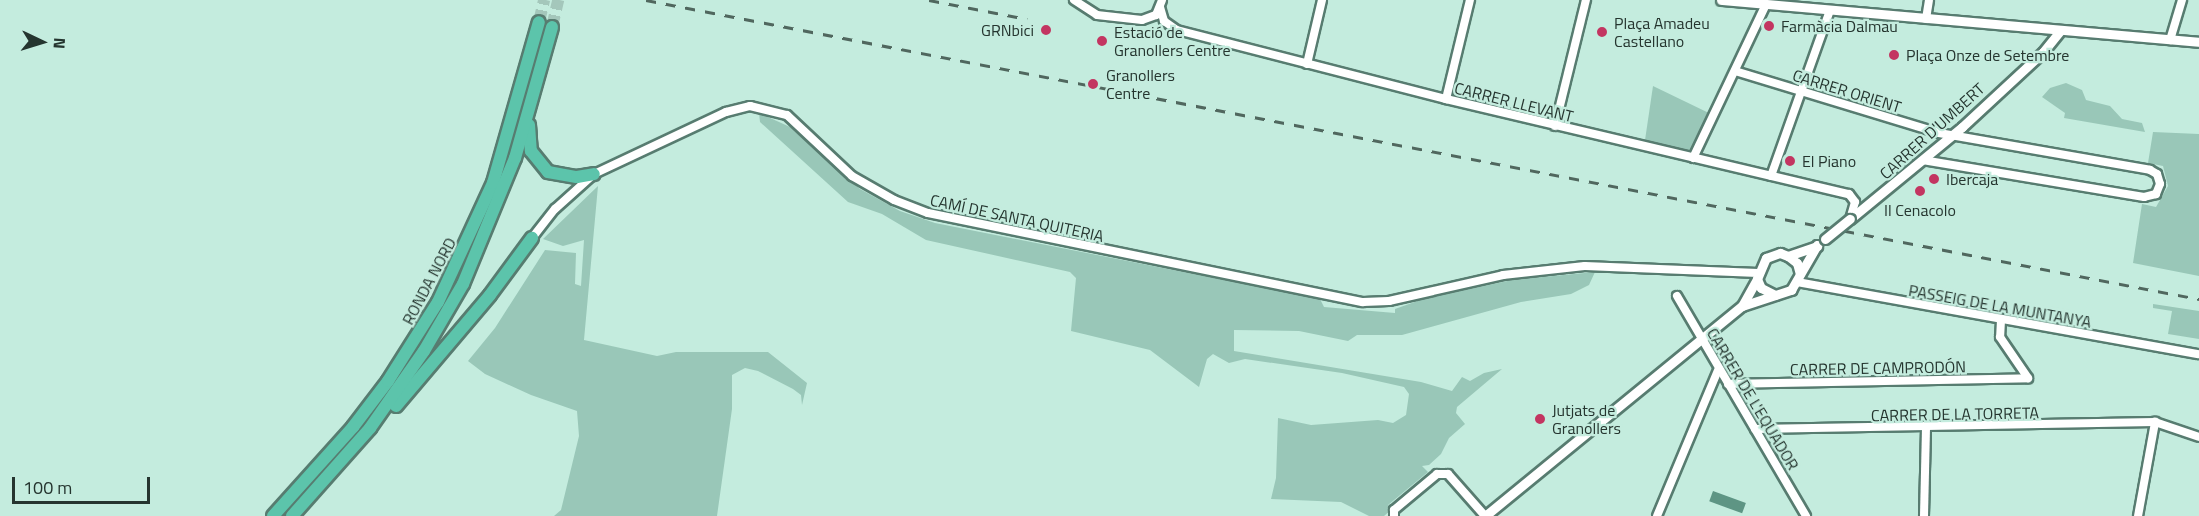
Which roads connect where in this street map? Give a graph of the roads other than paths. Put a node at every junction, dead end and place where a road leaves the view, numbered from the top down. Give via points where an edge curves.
1 (1074, 0) edge
2 (1322, 0) edge
3 (1470, 0) edge
4 (1586, 0) edge
5 (1722, 0) edge
6 (1929, 0) edge
7 (2181, 0) edge
8 (1161, 3) edge
9 (1766, 4) junction
10 (1830, 10) junction
11 (1926, 19) junction
12 (539, 22) tunnel mouth
13 (552, 27) tunnel mouth
14 (2060, 31) junction
15 (2170, 40) junction
16 (2199, 42) edge
17 (1307, 64) junction
18 (1735, 71) junction
19 (1802, 91) junction
20 (1446, 99) junction
21 (530, 111) junction
22 (1555, 126) junction
23 (1953, 135) junction
24 (1693, 158) junction
25 (1924, 160) junction
26 (594, 174) junction
27 (1771, 176) junction
28 (1857, 209) junction
29 (532, 238) joint
30 (1821, 242) junction
31 (1788, 256) junction
32 (1758, 276) junction
33 (1798, 278) junction
34 (1774, 295) junction
35 (1677, 296) dead end
36 (1742, 306) junction
37 (2001, 320) junction
38 (1702, 340) junction
39 (2199, 354) edge
40 (1718, 370) junction
41 (1728, 384) junction
42 (2155, 422) junction
43 (370, 428) junction
44 (1926, 428) junction
45 (1755, 429) junction
46 (2199, 437) edge
47 (273, 516) edge
48 (292, 516) edge
49 (1394, 516) edge
50 (1485, 516) edge
51 (1657, 516) edge
52 (1806, 516) edge
53 (1924, 516) edge
54 (2138, 516) edge

1 - 8 street, CARRER LLEVANT via 1097,15 1142,21 1152,18
2 - 17 street
3 - 20 street
4 - 22 street
5 - 9 street
6 - 11 street
7 - 15 street
8 - 17 street, CARRER LLEVANT via 1164,21 1177,30
9 - 10 street
9 - 18 street
10 - 11 street
10 - 19 street
11 - 14 street
12 - 47 highway, RONDA NORD via 493,183 438,302 360,418
13 - 21 highway, RONDA NORD
14 - 15 street
14 - 23 street, CARRER D'UMBERT via 2043,52
15 - 16 street
17 - 20 street, CARRER LLEVANT
18 - 19 street, CARRER ORIENT
18 - 24 street
19 - 23 street, CARRER ORIENT
19 - 27 street
20 - 22 street, CARRER LLEVANT
21 - 26 highway via 531,151 543,168 557,175
21 - 43 highway, RONDA NORD via 494,215 463,284 424,351
22 - 24 street, CARRER LLEVANT
23 - 25 street, CARRER D'UMBERT
23 - 25 street, CARRER ORIENT via 2150,170 2158,176 2160,187 2153,196 2144,197
24 - 27 street, CARRER LLEVANT
25 - 28 street, CARRER D'UMBERT
26 - 29 street, CAMÍ DE SANTA QUITERIA via 555,209
26 - 32 street, CAMÍ DE SANTA QUITERIA via 726,112 765,107 787,115 852,176 894,200 937,216 1363,302 1503,275 1585,266
27 - 28 street, CARRER LLEVANT via 1849,194
28 - 30 street, CARRER D'UMBERT, bridge
29 - 43 highway via 490,295 383,421
30 - 31 street
30 - 33 street
31 - 32 street via 1772,254 1760,266
31 - 33 street via 1797,263
32 - 34 street via 1761,288
32 - 36 street
33 - 34 street via 1791,290
33 - 37 street, PASSEIG DE LA MUNTANYA
34 - 36 street
35 - 38 street, CARRER DE L'EQUADOR
36 - 38 street
37 - 39 street, PASSEIG DE LA MUNTANYA
37 - 41 street, CARRER DE CAMPRODÓN via 2000,337 2028,378
38 - 40 street, CARRER DE L'EQUADOR
38 - 50 street
40 - 41 street, CARRER DE L'EQUADOR
40 - 51 street
41 - 45 street, CARRER DE L'EQUADOR
42 - 44 street, CARRER DE LA TORRETA
42 - 46 street
42 - 54 street
43 - 48 highway, RONDA NORD
44 - 45 street, CARRER DE LA TORRETA
44 - 53 street
45 - 52 street, CARRER DE L'EQUADOR
49 - 50 street via 1394,510 1437,474 1448,474

